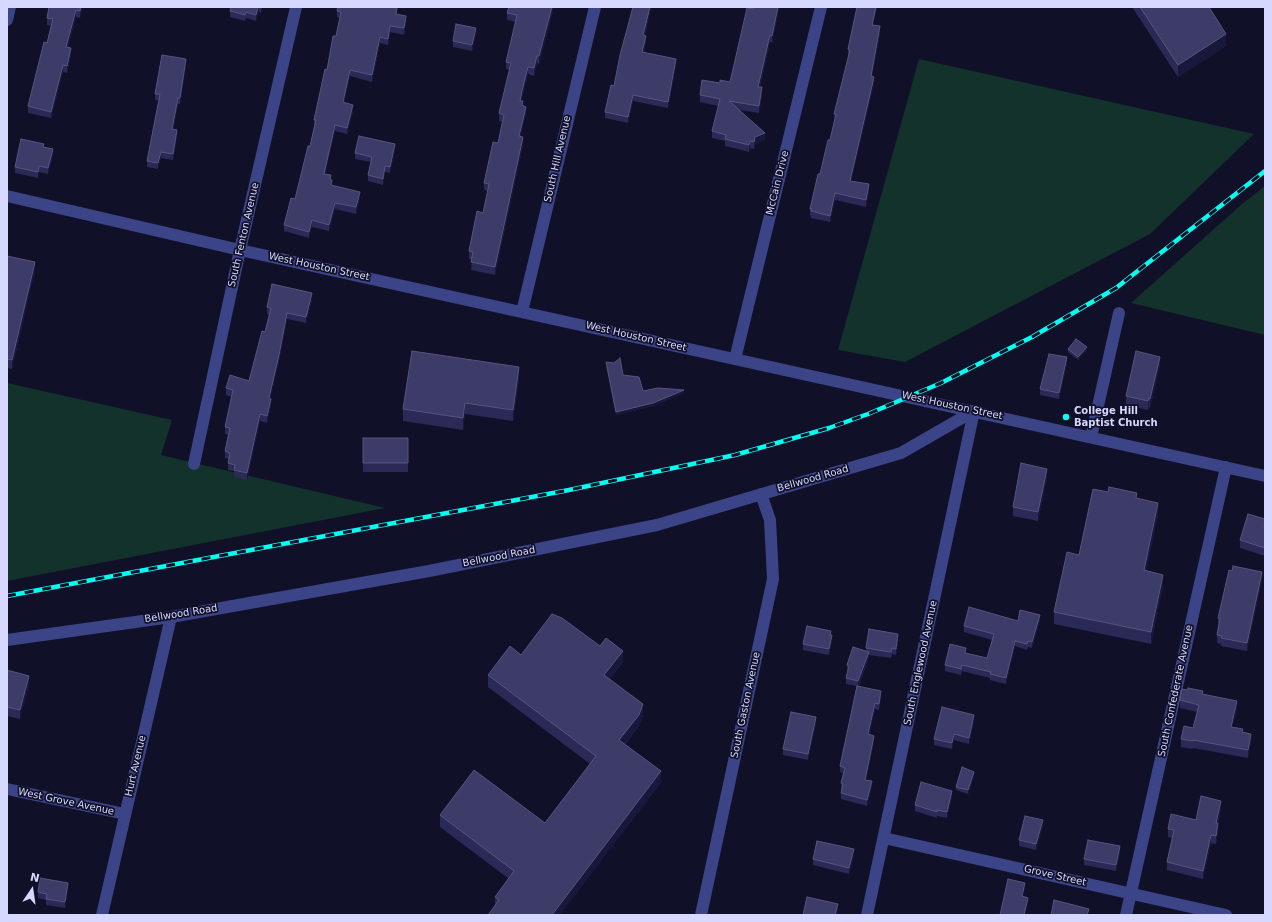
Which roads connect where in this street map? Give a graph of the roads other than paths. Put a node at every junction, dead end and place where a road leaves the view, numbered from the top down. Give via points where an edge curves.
1 (10, 7) edge
2 (296, 7) edge
3 (595, 7) edge
4 (821, 7) edge
5 (7, 20) edge
6 (7, 196) edge
7 (240, 250) junction
8 (522, 312) junction
9 (1119, 313) dead end
10 (735, 359) junction
11 (974, 411) junction
12 (1091, 437) junction
13 (194, 464) dead end
14 (1226, 467) junction
15 (1265, 476) edge
16 (761, 494) junction
17 (171, 617) junction
18 (7, 640) edge
19 (7, 789) edge
20 (126, 814) junction
21 (884, 838) junction
22 (1131, 893) junction
23 (102, 915) edge
24 (701, 915) edge
25 (867, 915) edge
26 (1126, 915) edge
27 (1226, 915) edge

1 - 5 street
2 - 7 street, South Fenton Avenue
3 - 8 street, South Hill Avenue
4 - 10 street, McCain Drive
6 - 7 street, West Houston Street
7 - 8 street, West Houston Street
7 - 13 street, South Fenton Avenue
8 - 10 street, West Houston Street
9 - 12 street
10 - 11 street, West Houston Street
11 - 12 street, West Houston Street
11 - 16 street, Bellwood Road via 901,453
11 - 21 street, South Englewood Avenue
12 - 14 street, West Houston Street
14 - 15 street, West Houston Street
14 - 22 street, South Confederate Avenue
16 - 17 street, Bellwood Road via 657,526 429,571
16 - 24 street, South Gaston Avenue via 770,520 773,579
17 - 18 street, Bellwood Road
17 - 20 street, Hurt Avenue
19 - 20 street, West Grove Avenue
20 - 23 street, Hurt Avenue
21 - 22 street, Grove Street
21 - 25 street, South Englewood Avenue
22 - 26 street, South Confederate Avenue
22 - 27 street, Grove Street

